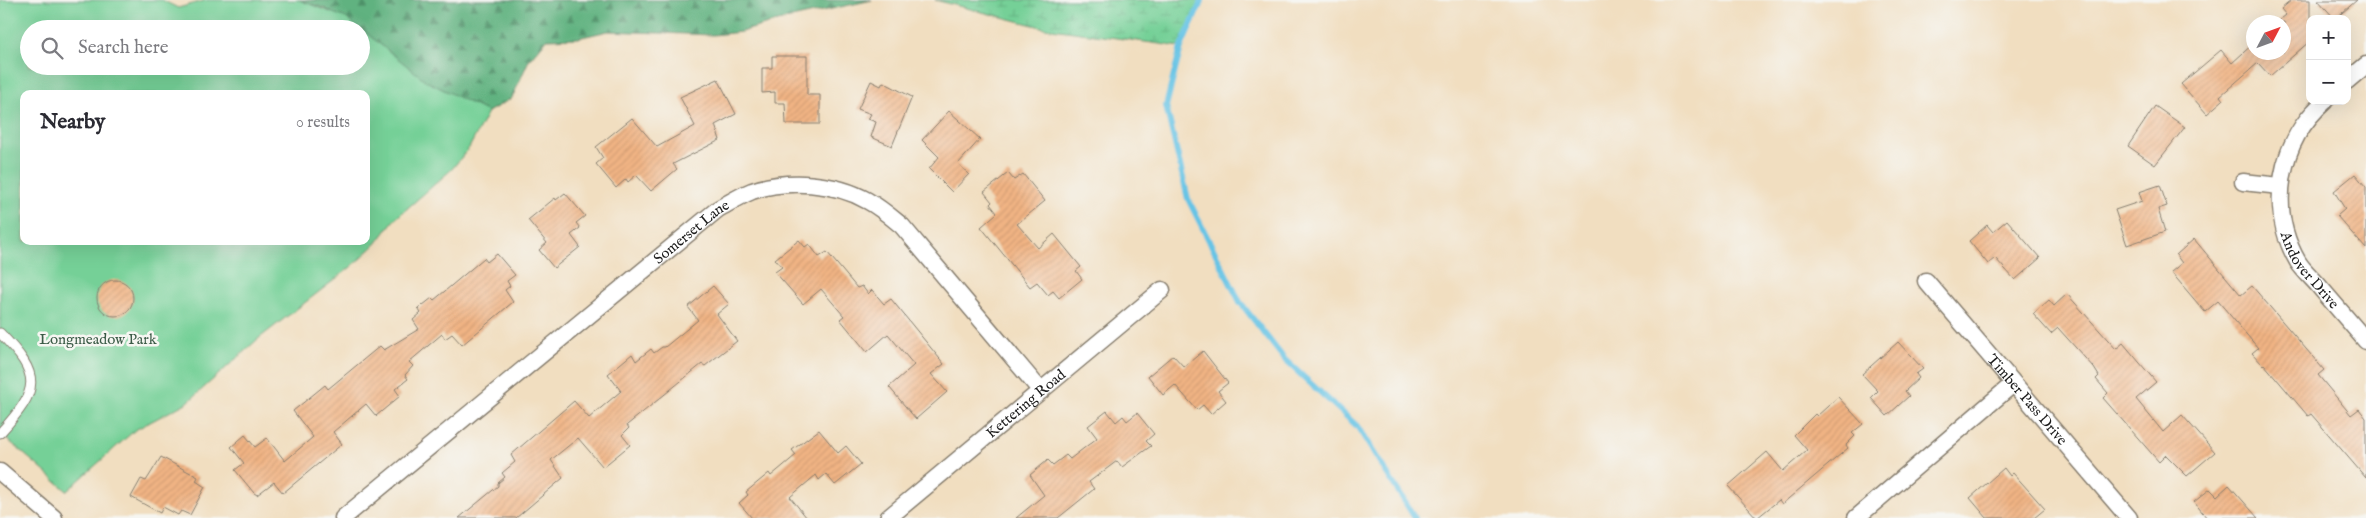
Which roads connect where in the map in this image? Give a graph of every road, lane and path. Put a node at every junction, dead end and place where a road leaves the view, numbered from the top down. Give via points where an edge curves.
1 (2366, 65) edge
2 (2351, 78) edge
3 (2321, 105) edge
4 (2243, 182) dead end
5 (2280, 186) junction
6 (1926, 281) dead end
7 (1162, 290) dead end
8 (0, 333) edge
9 (2366, 341) edge
10 (2013, 384) junction
11 (1042, 391) junction
12 (0, 432) edge
13 (0, 472) edge
14 (54, 518) edge
15 (343, 518) edge
16 (888, 518) edge
17 (1856, 518) edge
18 (2129, 518) edge

1 - 2 street
3 - 5 street, Andover Drive via 2297,133
4 - 5 street
5 - 9 street, Andover Drive via 2282,221 2298,262
6 - 10 street, Timber Pass Drive
7 - 11 street, Kettering Road
8 - 12 lane via 22,356 29,371 30,392 18,413
10 - 17 street
10 - 18 street, Timber Pass Drive
11 - 15 street, Somerset Lane via 902,226 887,213 867,200 830,187 781,184 751,192 718,209
11 - 16 street, Kettering Road
13 - 14 street

